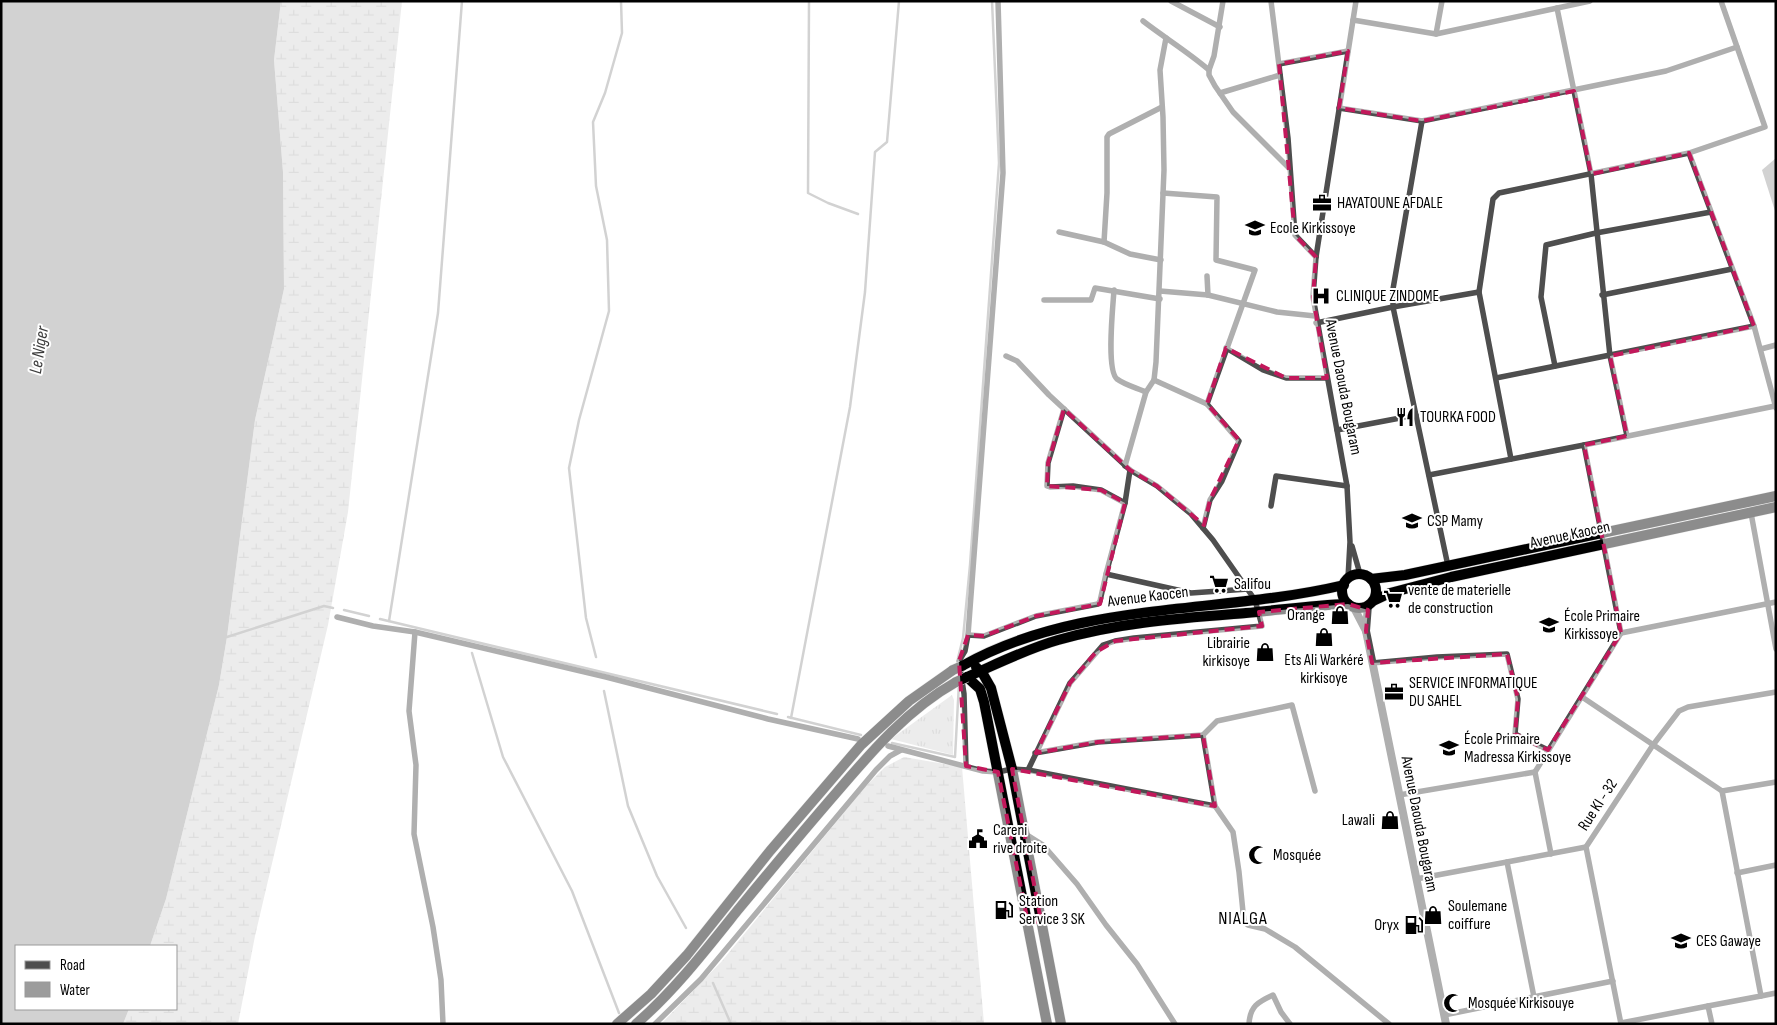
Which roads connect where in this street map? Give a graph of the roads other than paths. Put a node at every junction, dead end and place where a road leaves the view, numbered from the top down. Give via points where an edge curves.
1 (998, 1) edge
2 (1171, 1) edge
3 (1216, 1) edge
4 (1272, 1) edge
5 (1356, 1) edge
6 (1442, 1) edge
7 (1590, 1) edge
8 (1721, 1) edge
9 (1223, 3) edge
10 (1557, 8) junction
11 (1353, 20) junction
12 (1143, 21) dead end
13 (1220, 27) junction
14 (1436, 34) junction
15 (1166, 38) junction
16 (1737, 46) junction
17 (1348, 51) junction
18 (1279, 64) junction
19 (1209, 70) junction
20 (1280, 75) junction
21 (1574, 91) junction
22 (1220, 92) junction
23 (1162, 108) junction
24 (1339, 108) junction
25 (1422, 121) junction
26 (1689, 153) junction
27 (1289, 168) junction
28 (1591, 174) junction
29 (1164, 194) junction
30 (1711, 212) junction
31 (1059, 232) dead end
32 (1596, 234) junction
33 (1104, 242) junction
34 (1316, 257) junction
35 (1161, 260) junction
36 (1732, 269) junction
37 (1207, 276) dead end
38 (1114, 290) junction
39 (1160, 291) junction
40 (1479, 292) junction
41 (1208, 295) junction
42 (1602, 295) junction
43 (1160, 299) junction
44 (1044, 300) dead end
45 (1243, 304) junction
46 (1393, 306) junction
47 (1316, 320) junction
48 (1754, 326) junction
49 (1776, 345) edge
50 (1226, 348) junction
51 (1761, 349) junction
52 (1006, 356) dead end
53 (1610, 356) junction
54 (1555, 366) junction
55 (1327, 378) junction
56 (1496, 378) junction
57 (1154, 380) junction
58 (1146, 392) junction
59 (1207, 404) junction
60 (1776, 407) edge
61 (1064, 409) junction
62 (1416, 415) junction
63 (1337, 430) junction
64 (1627, 436) junction
65 (1584, 445) junction
66 (1511, 459) junction
67 (1128, 468) junction
68 (1429, 475) junction
69 (1347, 486) junction
70 (1776, 496) edge
71 (1125, 503) junction
72 (1271, 506) dead end
73 (1776, 508) edge
74 (1751, 513) junction
75 (1203, 528) junction
76 (1602, 532) junction
77 (1350, 542) junction
78 (1604, 543) junction
79 (1448, 566) junction
80 (1106, 574) junction
81 (1360, 574) junction
82 (1371, 579) junction
83 (1346, 582) junction
84 (1248, 589) junction
85 (1255, 600) junction
86 (1776, 602) edge
87 (1371, 603) junction
88 (1768, 604) junction
89 (1351, 605) junction
90 (1259, 612) junction
91 (337, 617) dead end
92 (1366, 631) junction
93 (415, 632) junction
94 (1621, 633) junction
95 (968, 635) junction
96 (1776, 649) edge
97 (1004, 660) junction
98 (1372, 663) junction
99 (959, 667) junction
100 (980, 671) junction
101 (967, 677) junction
102 (991, 688) junction
103 (1776, 692) edge
104 (1582, 697) junction
105 (1203, 735) junction
106 (858, 739) dead end
107 (1653, 745) junction
108 (888, 746) dead end
109 (901, 750) junction
110 (1548, 750) junction
111 (1035, 753) junction
112 (966, 766) junction
113 (1012, 769) junction
114 (1028, 770) junction
115 (998, 772) junction
116 (1534, 772) junction
117 (1776, 782) edge
118 (1315, 791) dead end
119 (1722, 791) junction
120 (1399, 795) junction
121 (1215, 806) junction
122 (1024, 832) junction
123 (1586, 847) junction
124 (1552, 854) junction
125 (1507, 862) junction
126 (1776, 865) edge
127 (1737, 872) junction
128 (1033, 879) junction
129 (1416, 879) junction
130 (1020, 882) junction
131 (1041, 921) junction
132 (1028, 923) junction
133 (1613, 981) junction
134 (1776, 993) edge
135 (1761, 996) junction
136 (1534, 997) junction
137 (1708, 1006) junction
138 (1444, 1015) junction
139 (1175, 1023) edge
140 (1621, 1023) edge
141 (443, 1024) edge
142 (617, 1024) edge
143 (636, 1024) edge
144 (655, 1024) edge
145 (1047, 1024) edge
146 (1061, 1024) edge
147 (1248, 1024) edge
148 (1290, 1024) edge
149 (1389, 1024) edge
150 (1446, 1024) edge
151 (1712, 1024) edge

1 - 95 street via 1003,173
2 - 13 street
3 - 9 street
4 - 18 street
5 - 11 street, Avenue Daouda Bougaram
6 - 14 street
7 - 10 street
8 - 16 street
9 - 13 street
10 - 14 street
10 - 21 street
11 - 14 street
11 - 17 street, Avenue Daouda Bougaram
12 - 15 street
13 - 19 street
15 - 19 street
15 - 23 street via 1160,70
16 - 21 street via 1666,71
16 - 26 street via 1765,127
17 - 18 street
17 - 24 street, Avenue Daouda Bougaram
18 - 20 street
19 - 22 street
20 - 22 street
20 - 27 street
21 - 25 street
21 - 28 street
22 - 27 street via 1234,113
23 - 29 street
23 - 33 street via 1107,137 1108,193
24 - 25 street
24 - 34 street, Avenue Daouda Bougaram
25 - 46 street via 1392,289
26 - 28 street
26 - 30 street
27 - 34 street via 1295,235
28 - 32 street
28 - 40 street via 1496,195
29 - 35 street
29 - 45 street via 1216,197 1216,260 1255,270
30 - 32 street
30 - 36 street
31 - 33 street
32 - 42 street
32 - 54 street via 1544,247 1541,297
33 - 35 street via 1130,254
34 - 47 street, Avenue Daouda Bougaram via 1313,297
35 - 39 street
36 - 42 street
36 - 48 street
37 - 41 street
38 - 43 street
38 - 44 street via 1095,288 1091,300
38 - 58 street via 1110,346 1113,374 1118,380
39 - 41 street
39 - 43 street
40 - 46 street
40 - 56 street
41 - 45 street
42 - 53 street
43 - 57 street
45 - 47 street
45 - 50 street
46 - 47 street
46 - 62 street
47 - 55 street, Avenue Daouda Bougaram
48 - 51 street
48 - 53 street
49 - 51 street
50 - 55 street via 1263,370 1286,378
50 - 59 street
51 - 60 street
52 - 61 street via 1017,361
53 - 54 street
53 - 64 street
54 - 56 street
55 - 63 street, Avenue Daouda Bougaram
56 - 66 street
57 - 58 street
57 - 59 street
58 - 67 street
59 - 75 street via 1238,440 1222,481 1210,500
60 - 64 street
61 - 67 street
61 - 71 street via 1048,463 1047,486 1101,490
62 - 63 street
62 - 68 street
63 - 69 street, Avenue Daouda Bougaram
64 - 65 street
65 - 66 street
65 - 76 street
66 - 68 street
67 - 71 street
67 - 75 street via 1157,486
68 - 79 street
69 - 72 street via 1276,476
69 - 77 street, Avenue Daouda Bougaram
70 - 76 highway, Avenue Kaocen
71 - 80 street
73 - 74 highway, Avenue Kaocen
74 - 78 highway, Avenue Kaocen
74 - 88 street
75 - 84 street
76 - 78 street
76 - 79 highway, Avenue Kaocen
77 - 81 street, Avenue Daouda Bougaram
77 - 83 street, Avenue Daouda Bougaram
78 - 87 highway, Avenue Kaocen via 1451,577 1390,593
78 - 94 street
79 - 82 highway, Avenue Kaocen
80 - 84 street via 1191,593
80 - 95 street via 1098,604 1036,616 984,636
81 - 82 highway
81 - 83 highway
82 - 87 highway via 1376,589
83 - 85 highway, Avenue Kaocen via 1314,592
83 - 89 highway via 1343,595
84 - 85 street
85 - 90 street
85 - 99 highway, Avenue Kaocen via 1115,615 1014,641
86 - 88 street
87 - 89 highway via 1364,607
87 - 92 street, Avenue Daouda Bougaram
88 - 94 street
88 - 96 street
89 - 90 highway, Avenue Kaocen via 1315,604
89 - 92 street, Avenue Daouda Bougaram
90 - 97 highway, Avenue Kaocen via 1149,621 1100,629 1057,640
90 - 111 street via 1262,626 1134,638 1103,645 1070,683
91 - 93 street
92 - 98 street, Avenue Daouda Bougaram
93 - 106 street
93 - 141 street via 409,711 416,765 414,834 433,927 441,980
94 - 104 street
95 - 112 street via 959,661 964,694
97 - 100 highway, Avenue Kaocen
97 - 102 highway via 994,674
98 - 110 street via 1507,654 1518,699 1515,734
98 - 120 street, Avenue Daouda Bougaram
99 - 100 highway via 972,665
99 - 142 highway, Avenue Kaocen via 909,701 861,745 687,955 651,994
100 - 101 highway, Avenue Kaocen
100 - 102 highway
101 - 115 highway via 981,691
101 - 143 highway, Avenue Kaocen, bridge via 934,696 876,746 693,965 657,1006
102 - 113 highway
103 - 107 street, Rue KI - 32 via 1683,709
104 - 107 street
104 - 110 street
105 - 111 street via 1098,742
105 - 118 street via 1216,722 1292,704
105 - 121 street
107 - 119 street
107 - 123 street, Rue KI - 32
108 - 109 street
109 - 112 street
109 - 144 street via 876,770 701,979
110 - 116 street
111 - 114 street
112 - 115 street
113 - 114 street
113 - 115 street
113 - 122 highway
114 - 121 street
115 - 130 highway
116 - 120 street
116 - 124 street
117 - 119 street
119 - 127 street
120 - 129 street, Avenue Daouda Bougaram
121 - 149 street via 1233,832 1244,922 1295,947
122 - 128 highway
122 - 139 street via 1043,845 1065,870 1138,964
123 - 124 street
123 - 133 street, Rue KI - 32
124 - 125 street
125 - 129 street
125 - 136 street
126 - 127 street
127 - 135 street
128 - 130 highway
128 - 131 highway
129 - 138 street, Avenue Daouda Bougaram
130 - 132 highway
131 - 132 highway
131 - 146 highway
132 - 145 highway
133 - 136 street
133 - 140 street, Rue KI - 32
134 - 135 street
135 - 137 street
136 - 138 street
137 - 140 street
137 - 151 street
138 - 150 street, Avenue Daouda Bougaram
147 - 148 street via 1258,1003 1273,995

